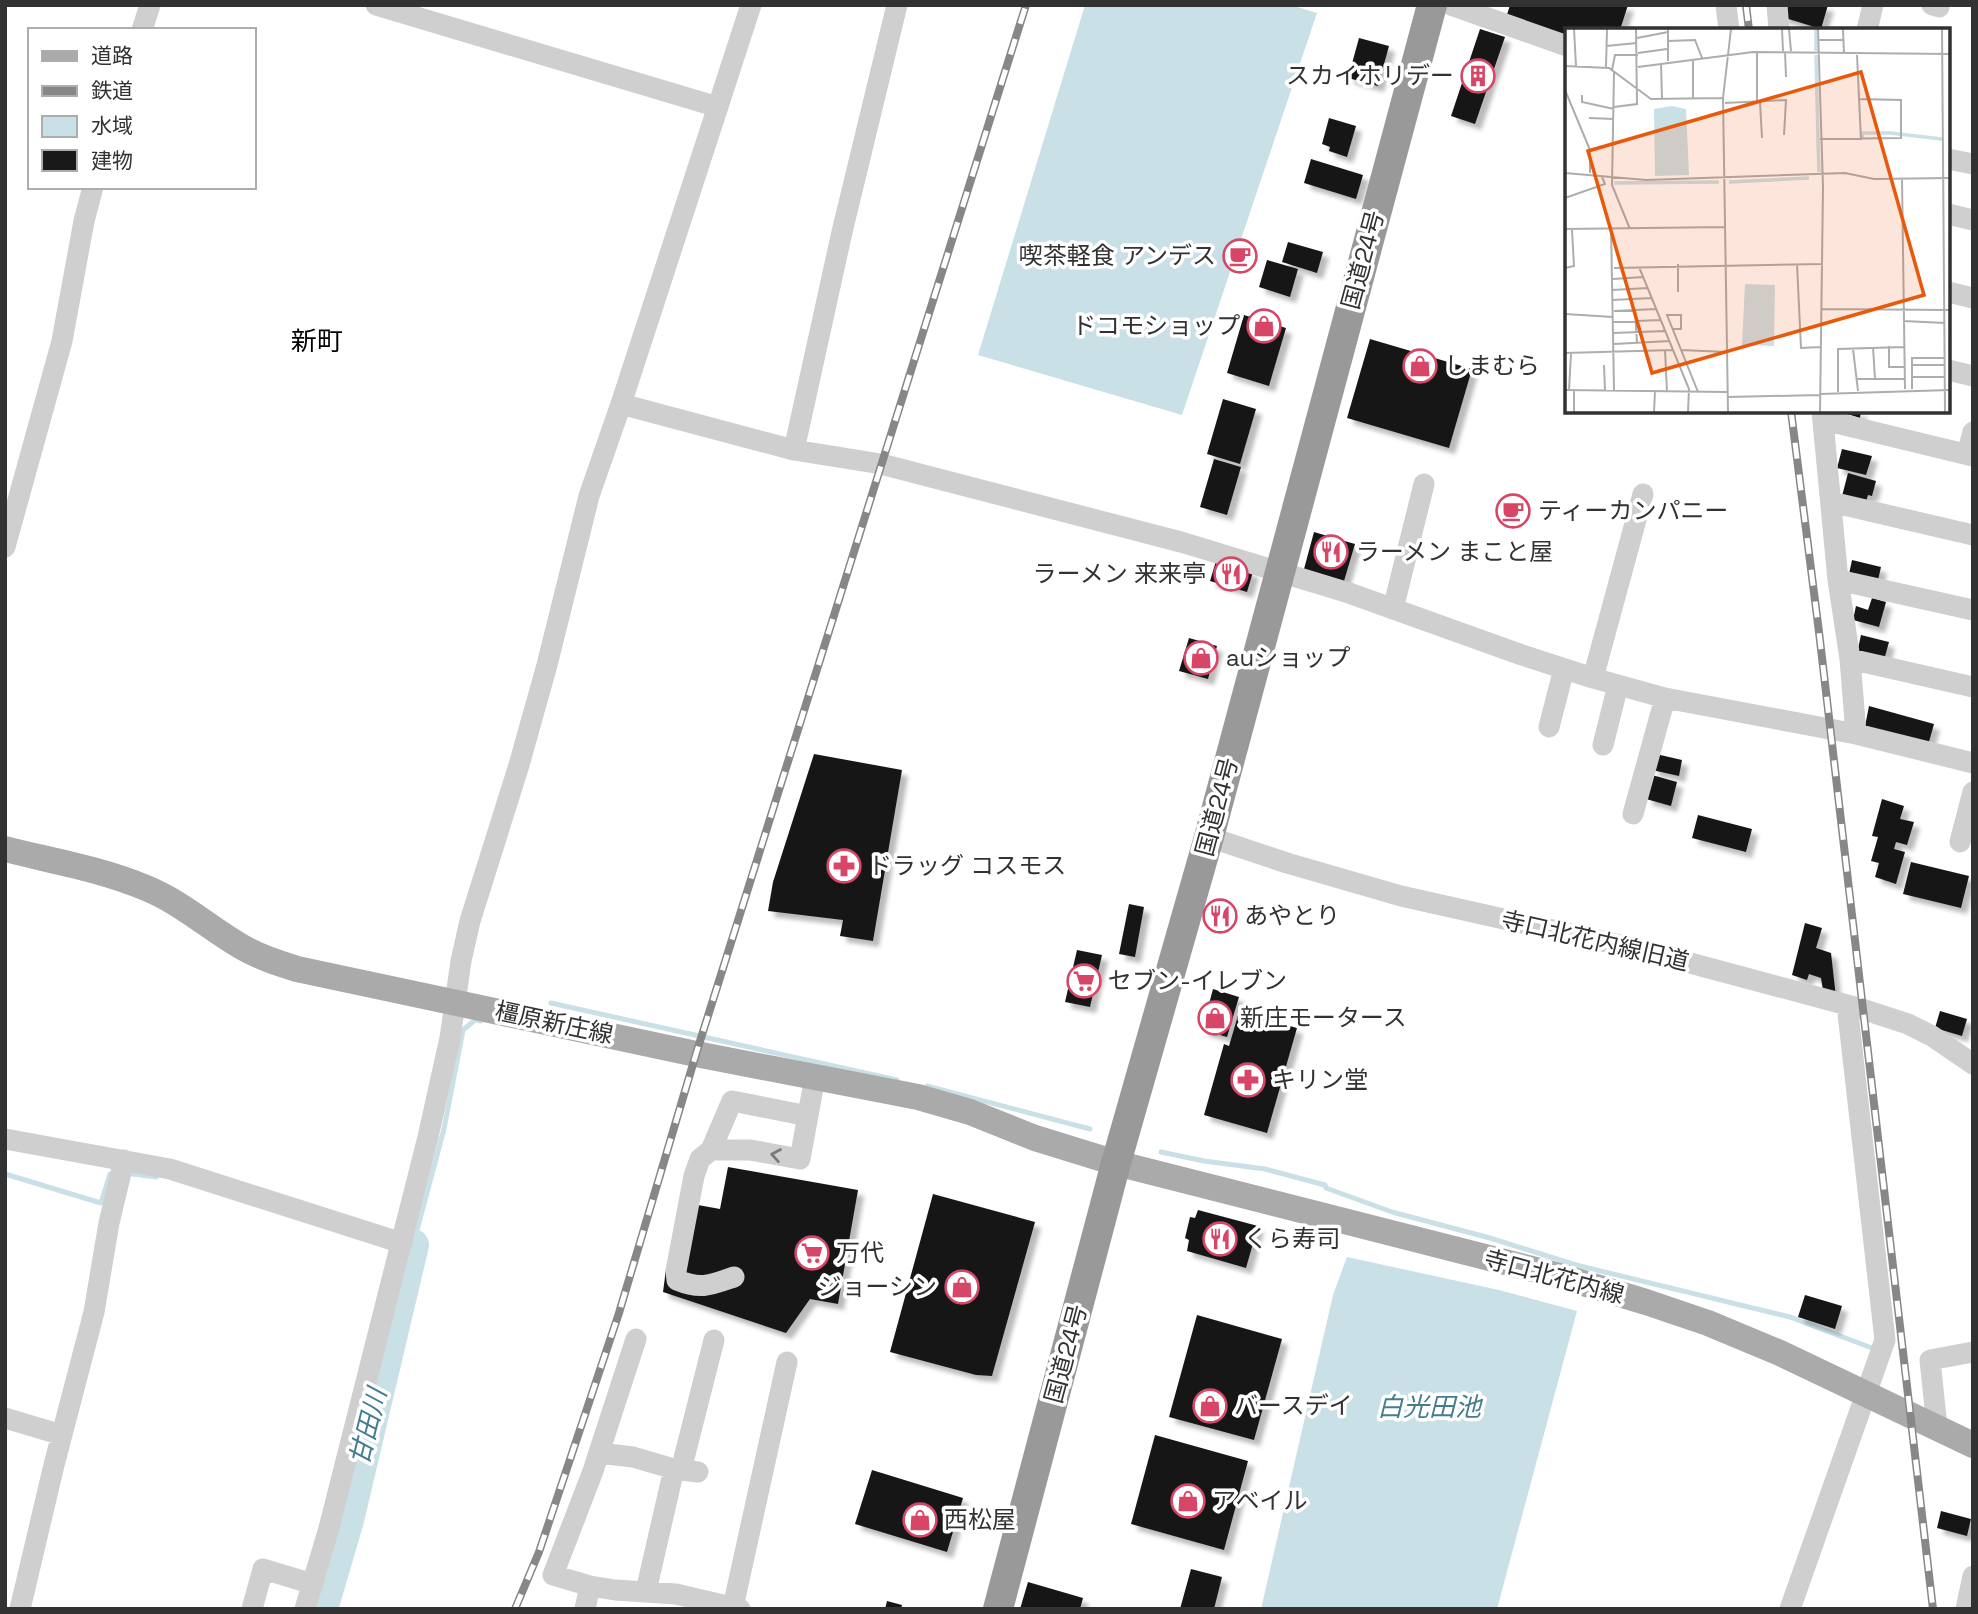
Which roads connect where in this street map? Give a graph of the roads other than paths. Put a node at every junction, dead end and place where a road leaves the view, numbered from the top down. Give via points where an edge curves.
1 (150, 5) edge
2 (376, 5) edge
3 (751, 5) edge
4 (897, 5) edge
5 (1432, 5) edge
6 (1451, 5) edge
7 (1726, 5) edge
8 (1777, 5) edge
9 (1872, 5) edge
10 (143, 28) edge
11 (1729, 28) edge
12 (1779, 28) edge
13 (1867, 28) edge
14 (1565, 45) edge
15 (718, 107) junction
16 (1950, 159) edge
17 (1973, 164) edge
18 (92, 189) edge
19 (1950, 214) edge
20 (1973, 220) edge
21 (1950, 292) edge
22 (1973, 298) edge
23 (1950, 370) edge
24 (1973, 376) edge
25 (621, 404) junction
26 (1823, 416) edge
27 (1973, 432) edge
28 (794, 450) junction
29 (1970, 456) edge
30 (1424, 484) dead end
31 (1643, 494) dead end
32 (1831, 502) junction
33 (1973, 536) edge
34 (5, 547) edge
35 (1280, 571) junction
36 (1838, 580) junction
37 (1393, 609) junction
38 (1973, 610) edge
39 (1850, 659) junction
40 (1564, 668) junction
41 (1593, 678) junction
42 (1619, 685) junction
43 (1973, 687) edge
44 (1665, 698) junction
45 (1549, 727) dead end
46 (1856, 734) junction
47 (1603, 745) dead end
48 (1973, 763) edge
49 (1973, 792) edge
50 (1633, 814) dead end
51 (1209, 837) junction
52 (1960, 842) dead end
53 (5, 849) edge
54 (456, 1002) junction
55 (1847, 1005) junction
56 (1972, 1060) edge
57 (815, 1077) junction
58 (808, 1116) junction
59 (5, 1139) edge
60 (711, 1150) junction
61 (1116, 1163) junction
62 (121, 1170) junction
63 (402, 1243) junction
64 (734, 1277) dead end
65 (636, 1339) dead end
66 (714, 1340) dead end
67 (1973, 1352) edge
68 (787, 1362) dead end
69 (1865, 1394) junction
70 (5, 1419) edge
71 (1937, 1427) junction
72 (62, 1435) junction
73 (1973, 1445) edge
74 (599, 1453) junction
75 (684, 1471) junction
76 (1973, 1576) edge
77 (313, 1584) junction
78 (590, 1586) junction
79 (646, 1591) junction
80 (736, 1608) edge
81 (20, 1609) edge
82 (252, 1609) edge
83 (305, 1609) edge
84 (585, 1609) edge
85 (998, 1609) edge
86 (1790, 1609) edge
87 (1966, 1609) edge

1 - 10 street
2 - 15 street
3 - 15 street
4 - 28 street
5 - 35 highway, 国道24号
6 - 14 street
7 - 11 street
8 - 12 street
9 - 13 street
15 - 25 street
16 - 17 street
18 - 34 street via 62,341
19 - 20 street
21 - 22 street
23 - 24 street
25 - 28 street
25 - 54 street via 589,496 523,753 470,921
26 - 29 street
26 - 32 street
27 - 29 street
28 - 35 street via 881,464
30 - 37 street
31 - 41 street
32 - 33 street
32 - 36 street
35 - 37 street
35 - 51 highway, 国道24号
36 - 38 street
36 - 39 street
37 - 40 street
39 - 43 street
39 - 46 street
40 - 41 street
40 - 45 street
41 - 42 street
42 - 44 street
42 - 47 street
44 - 46 street
44 - 50 street
46 - 48 street
49 - 52 street
51 - 55 street, 寺口北花内線旧道 via 1401,896 1637,949
51 - 61 highway, 国道24号
53 - 54 main road, 橿原新庄線 via 146,888 271,960 325,976
54 - 57 main road, 橿原新庄線
54 - 63 street
55 - 56 street, 寺口北花内線旧道 via 1933,1036
55 - 69 street via 1885,1339
57 - 58 street
57 - 61 main road, 橿原新庄線 via 946,1105
58 - 60 street via 732,1101
58 -> 60 street via 800,1159 750,1150
59 - 62 street
60 - 64 street via 700,1159 694,1176 677,1280 707,1286
61 - 69 main road, 寺口北花内線 via 1646,1302 1780,1353
61 - 85 highway, 国道24号
62 - 63 street via 170,1169
62 - 72 street via 94,1312
63 - 77 street
65 - 74 street
66 - 75 street
67 - 71 street via 1930,1360
68 - 80 street
69 - 71 main road, 寺口北花内線
69 - 86 street
70 - 72 street
71 - 73 main road, 寺口北花内線
72 - 81 street
74 - 75 street
74 - 78 street via 553,1575
75 - 79 street
76 - 87 street
77 - 82 street via 264,1569
77 - 83 street
78 - 79 street
78 - 84 street
79 - 80 street

